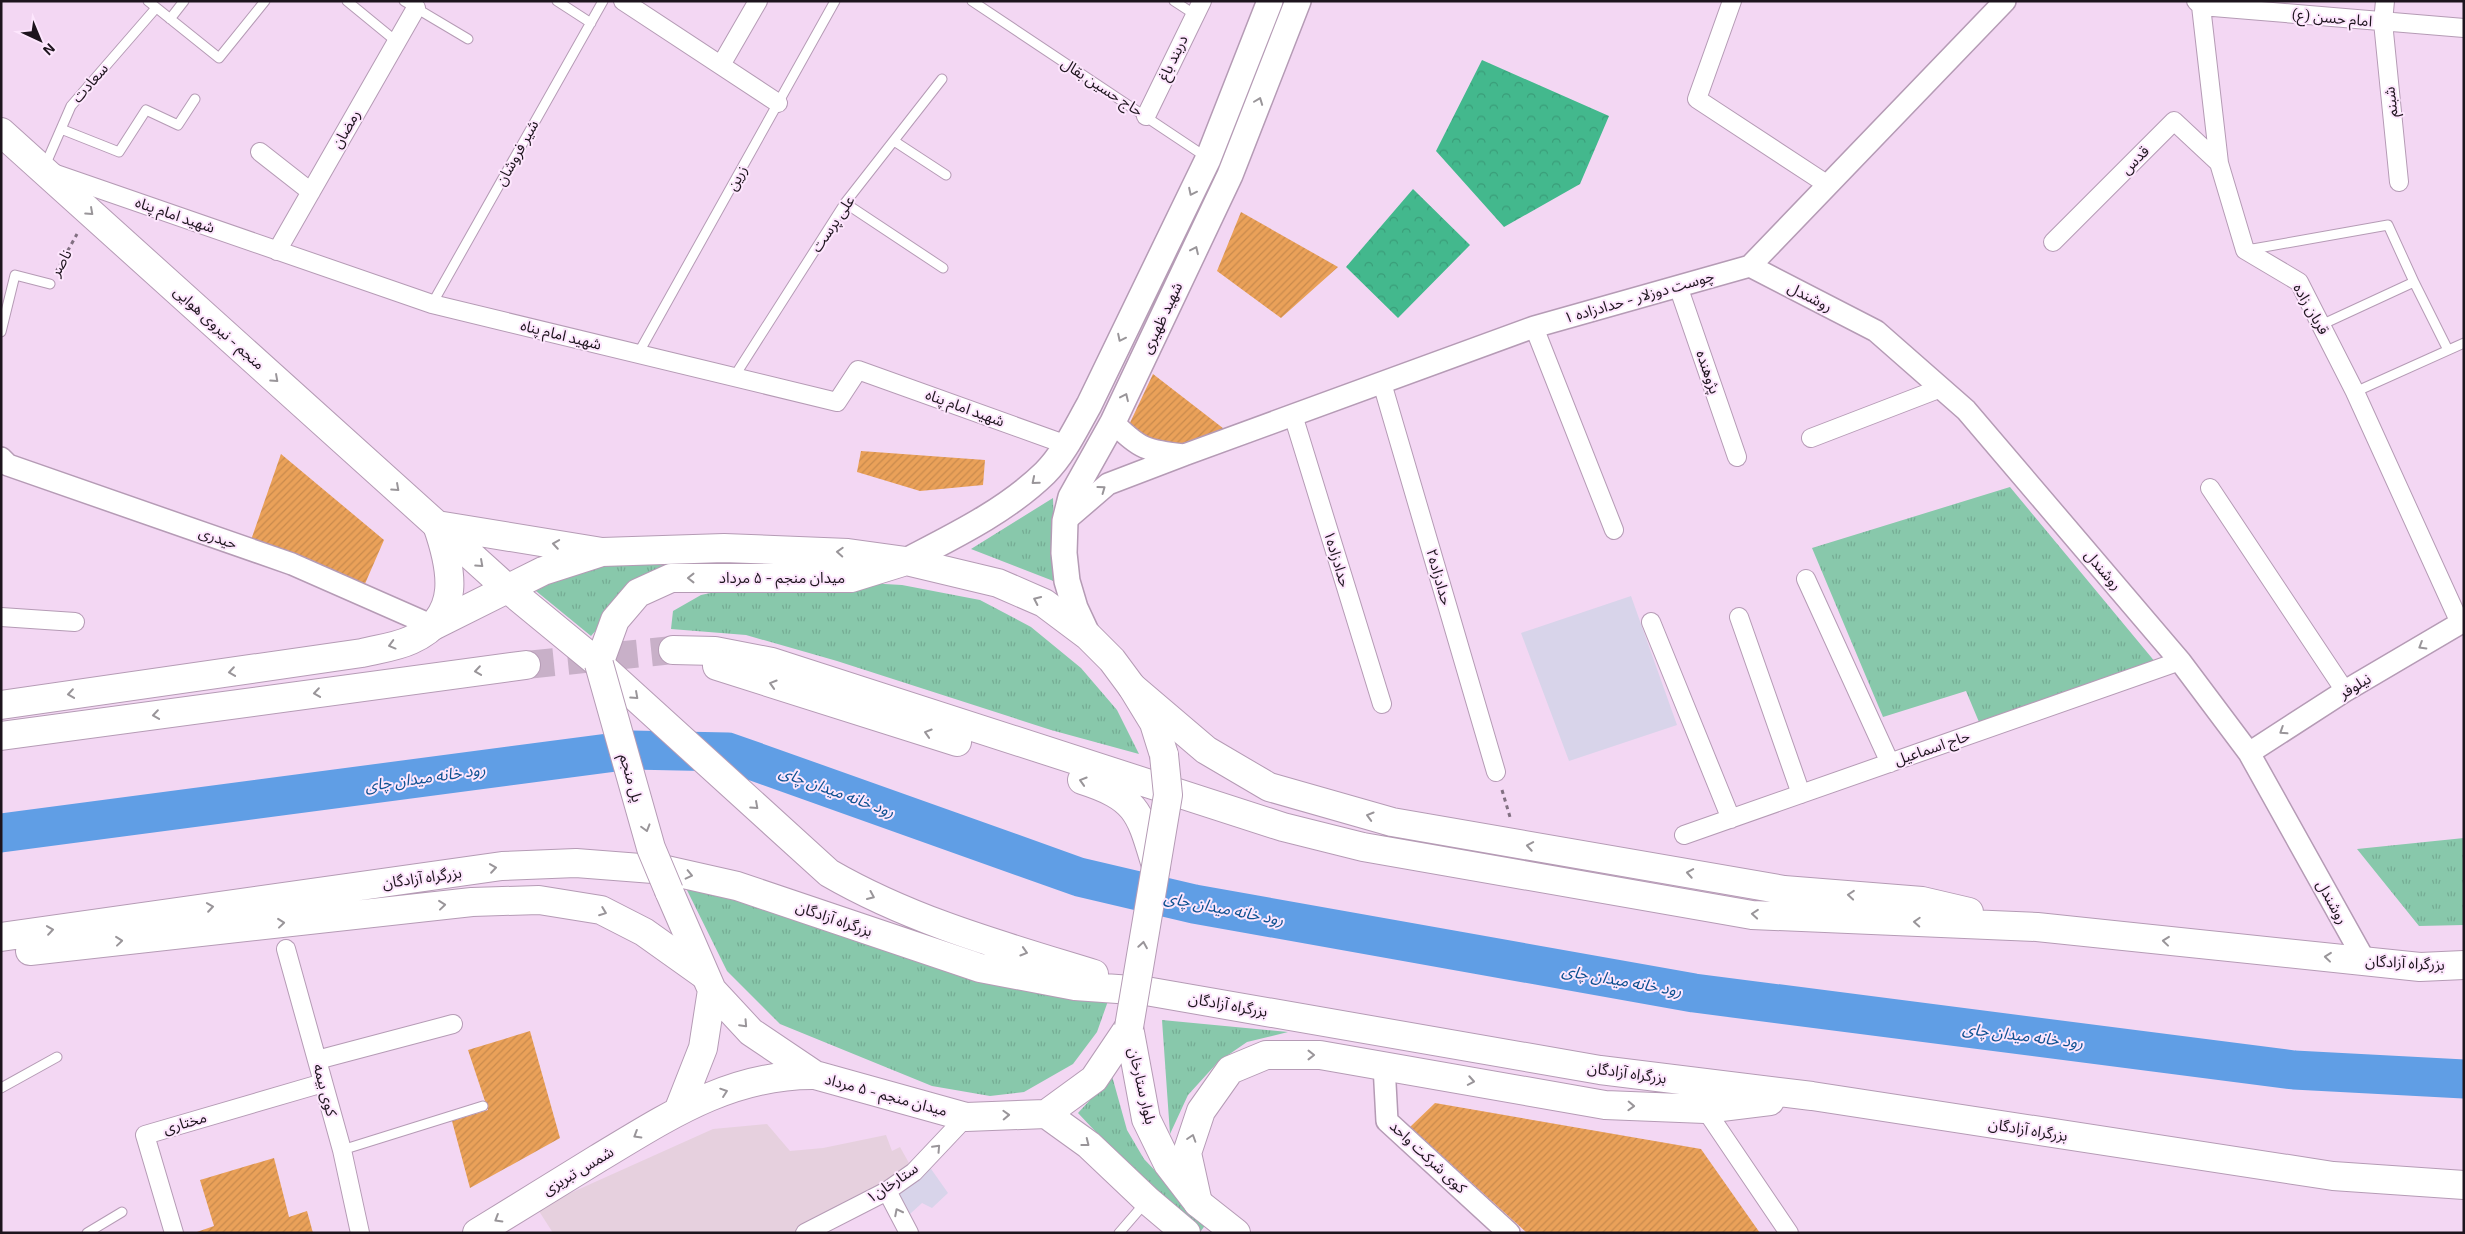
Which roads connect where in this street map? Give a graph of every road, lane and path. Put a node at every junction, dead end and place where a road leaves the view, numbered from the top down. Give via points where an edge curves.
1 (148, 1) edge
2 (184, 1) edge
3 (265, 1) edge
4 (346, 1) edge
5 (557, 1) edge
6 (603, 1) edge
7 (623, 1) edge
8 (758, 1) edge
9 (835, 1) edge
10 (972, 1) edge
11 (1174, 1) edge
12 (1270, 1) edge
13 (1298, 1) edge
14 (1732, 1) edge
15 (2005, 1) edge
16 (2385, 1) edge
17 (2198, 4) edge
18 (410, 5) edge
19 (156, 8) junction
20 (1198, 8) edge
21 (170, 19) junction
22 (2383, 22) junction
23 (591, 23) junction
24 (2464, 28) edge
25 (468, 39) dead end
26 (397, 42) junction
27 (721, 65) junction
28 (942, 79) dead end
29 (195, 99) dead end
30 (778, 103) junction
31 (1146, 116) junction
32 (61, 129) junction
33 (1, 132) edge
34 (894, 141) junction
35 (260, 152) dead end
36 (2219, 163) junction
37 (1219, 167) junction
38 (43, 170) junction
39 (946, 175) dead end
40 (2399, 182) dead end
41 (1828, 185) junction
42 (310, 192) junction
43 (845, 203) junction
44 (90, 212) junction
45 (2053, 242) dead end
46 (2245, 250) junction
47 (277, 251) junction
48 (1750, 266) junction
49 (943, 268) dead end
50 (2414, 282) junction
51 (50, 284) joint
52 (1678, 286) junction
53 (432, 304) junction
54 (2321, 326) junction
55 (1534, 327) junction
56 (1, 332) edge
57 (2464, 343) edge
58 (2448, 350) junction
59 (638, 354) junction
60 (734, 377) junction
61 (1382, 383) junction
62 (1941, 388) junction
63 (2355, 392) junction
64 (1293, 415) junction
65 (1113, 422) junction
66 (1811, 438) dead end
67 (1067, 445) junction
68 (1184, 454) junction
69 (1737, 457) dead end
70 (1, 458) edge
71 (2210, 488) dead end
72 (1066, 521) junction
73 (436, 525) junction
74 (1614, 530) dead end
75 (602, 552) junction
76 (906, 561) junction
77 (1806, 579) dead end
78 (508, 589) junction
79 (1, 616) edge
80 (1739, 617) dead end
81 (75, 622) dead end
82 (1651, 622) dead end
83 (2462, 622) edge
84 (433, 626) junction
85 (1088, 636) junction
86 (2180, 660) junction
87 (599, 664) junction
88 (526, 665) tunnel mouth
89 (1132, 687) junction
90 (2345, 692) junction
91 (1382, 704) dead end
92 (1, 705) edge
93 (1, 736) edge
94 (2249, 753) junction
95 (1890, 763) junction
96 (1496, 772) joint
97 (1801, 794) junction
98 (1731, 819) junction
99 (1684, 836) dead end
100 (1518, 844) junction
101 (1156, 866) junction
102 (669, 891) joint
103 (2036, 927) junction
104 (1, 937) edge
105 (286, 949) dead end
106 (1, 954) edge
107 (2365, 961) junction
108 (2464, 965) edge
109 (708, 982) junction
110 (1146, 990) junction
111 (453, 1024) dead end
112 (1129, 1027) junction
113 (57, 1057) dead end
114 (317, 1060) junction
115 (1384, 1064) junction
116 (815, 1075) junction
117 (323, 1083) junction
118 (1, 1088) edge
119 (1812, 1096) junction
120 (483, 1106) dead end
121 (679, 1109) junction
122 (1705, 1109) junction
123 (1046, 1114) junction
124 (966, 1117) junction
125 (342, 1150) junction
126 (2464, 1185) edge
127 (887, 1191) junction
128 (1147, 1200) junction
129 (1198, 1203) junction
130 (122, 1212) dead end
131 (88, 1233) edge
132 (174, 1233) edge
133 (360, 1233) edge
134 (476, 1233) edge
135 (805, 1233) edge
136 (909, 1233) edge
137 (1120, 1233) edge
138 (1186, 1233) edge
139 (1236, 1233) edge
140 (1508, 1233) edge
141 (1789, 1233) edge

1 - 19 lane
2 - 21 lane
3 - 21 lane via 219,58
4 - 26 lane
5 - 23 lane
6 - 23 lane, شیر فروشان
7 - 27 street
8 - 27 street
9 - 30 lane, زرین
10 - 31 lane, حاج حسین بقال
11 - 20 lane
12 - 37 main road, شهید ظهیری
37 -> 13 main road, شهید ظهیری
14 - 41 street via 1697,99
15 - 41 street
16 - 22 street, شبنم
17 - 22 street, امام حسن (ع)
17 - 36 street
18 - 25 lane
18 - 26 street, رمضان
19 - 21 lane
19 - 32 lane, سعادت via 71,106
20 - 31 street, دربند باغ
22 - 24 street, امام حسن (ع)
22 - 40 street, شبنم
23 - 53 lane, شیر فروشان
26 - 42 street, رمضان
27 - 30 street
28 - 34 lane, علی پرست
29 - 32 lane via 178,125 146,110 119,152
30 - 59 lane, زرین
31 - 37 lane, حاج حسین بقال
32 - 38 lane, سعادت
33 - 38 main road, منجم - نیروی هوایی
34 - 39 lane
34 - 43 lane, علی پرست
35 - 42 street
36 - 45 street, قدس via 2174,121
36 - 46 street
65 -> 37 main road, شهید ظهیری
37 -> 67 main road, شهید ظهیری
38 -> 44 main road, منجم - نیروی هوایی
38 - 47 street, شهید امام پناه
41 - 48 street
42 - 47 street, رمضان
43 - 49 lane
43 - 60 lane, علی پرست
44 - 51 path, ناصر
44 -> 73 main road, منجم - نیروی هوایی
46 - 50 lane via 2388,225
46 - 54 street, قربان زاده via 2299,282
47 - 53 street, شهید امام پناه
48 - 52 street, چوست دوزلار - حدادزاده ۱
48 - 62 street, روشندل via 1876,331
50 - 54 lane
50 - 58 lane
51 - 56 lane, ناصر via 15,275
52 - 55 street, چوست دوزلار - حدادزاده ۱
52 - 69 street, پژوهنده
53 - 59 street, شهید امام پناه
54 - 63 street, قربان زاده
55 - 61 street, چوست دوزلار - حدادزاده ۱
55 - 74 street
57 - 58 lane
58 - 63 lane
59 - 60 street, شهید امام پناه
60 - 67 street, شهید امام پناه via 837,402 858,370
61 - 64 street, چوست دوزلار - حدادزاده ۱
61 - 96 street, حدادزاده۲
62 - 66 street
62 - 86 street, روشندل via 1966,410
63 - 83 street, قربان زاده
64 - 68 street, چوست دوزلار - حدادزاده ۱
64 - 91 street, حدادزاده۱
65 - 68 street via 1132,442 1157,452
65 - 72 main road, شهید ظهیری via 1071,497
67 -> 76 main road, شهید ظهیری via 1046,472 1020,494 949,539
72 -> 68 street, چوست دوزلار - حدادزاده ۱ via 1108,484
70 - 84 street, حیدری via 8,466 292,564
71 - 90 street
72 - 85 main road, شهید ظهیری via 1066,581
75 -> 73 main road
73 -> 78 main road, منجم - نیروی هوایی
73 - 84 main road via 447,554 450,583 447,604
76 -> 75 main road via 848,553 724,548
75 - 78 main road via 543,571
85 -> 76 main road via 1044,603 998,583
76 -> 87 main road, میدان منجم - ۵ مرداد via 851,578 671,578 638,593 615,620
77 - 95 street
78 - 84 main road
78 - 87 main road, منجم - نیروی هوایی
79 - 81 street
80 - 97 street
82 - 98 street
83 -> 90 street, نیلوفر
84 -> 92 main road via 410,640 362,653
85 - 89 main road
86 - 94 street, روشندل
86 - 95 street, حاج اسماعیل
87 -> 102 main road, پل منجم, bridge via 651,848
87 -> 110 main road, منجم - نیروی هوایی via 829,873 865,894 947,928
88 -> 93 main road
100 -> 89 main road via 1392,822 1269,787 1206,750
89 - 101 main road, bridge via 1154,723 1164,755 1168,795
90 -> 94 street, نیلوفر
94 - 107 street, روشندل
95 - 97 street, حاج اسماعیل
96 - 100 path
97 - 98 street, حاج اسماعیل
98 - 99 street, حاج اسماعیل
103 -> 100 main road via 1922,901 1784,890
101 - 103 main road, بزرگراه آزادگان via 1143,822 1128,800 1110,789 745,676 673,650 715,651 772,662 1283,826 1363,847 1752,915
112 -> 101 main road, bridge
102 - 109 main road, میدان منجم - ۵ مرداد
107 -> 103 main road, بزرگراه آزادگان
104 -> 110 main road, بزرگراه آزادگان via 502,866 576,863 666,870 737,886 980,968 1075,986
105 - 114 street, کوی بیمه
106 -> 109 main road via 472,902 538,900 601,910 644,932
107 - 108 main road, بزرگراه آزادگان via 2420,967
109 -> 116 main road, میدان منجم - ۵ مرداد via 752,1032
109 - 121 main road via 703,1048
110 - 119 main road, بزرگراه آزادگان via 1600,1070
111 - 114 street
112 - 123 main road via 1094,1079
112 - 129 main road, بلوار ستارخان via 1146,1119 1168,1164
113 - 118 lane
114 - 117 street, کوی بیمه
115 -> 122 main road via 1605,1105
129 -> 115 main road via 1188,1153 1201,1111 1230,1070 1266,1055 1320,1055
115 - 140 street, کوی شرکت واحد via 1387,1120
121 -> 116 main road, شمس تبریزی via 755,1081 786,1075
116 - 124 main road, میدان منجم - ۵ مرداد
117 - 125 street, کوی بیمه
117 - 132 street, مختاری via 145,1135
119 - 122 main road
119 - 126 main road, بزرگراه آزادگان via 2333,1176
120 - 125 lane
121 -> 134 main road, شمس تبریزی
122 - 141 street
124 -> 123 main road, میدان منجم - ۵ مرداد
123 -> 128 main road via 1089,1145
127 -> 124 street, ستارخان۱ via 914,1172
125 - 133 street, کوی بیمه
127 - 135 street, ستارخان۱
136 -> 127 street
128 - 137 lane
128 - 138 main road
129 - 139 main road, بلوار ستارخان
130 - 131 lane

